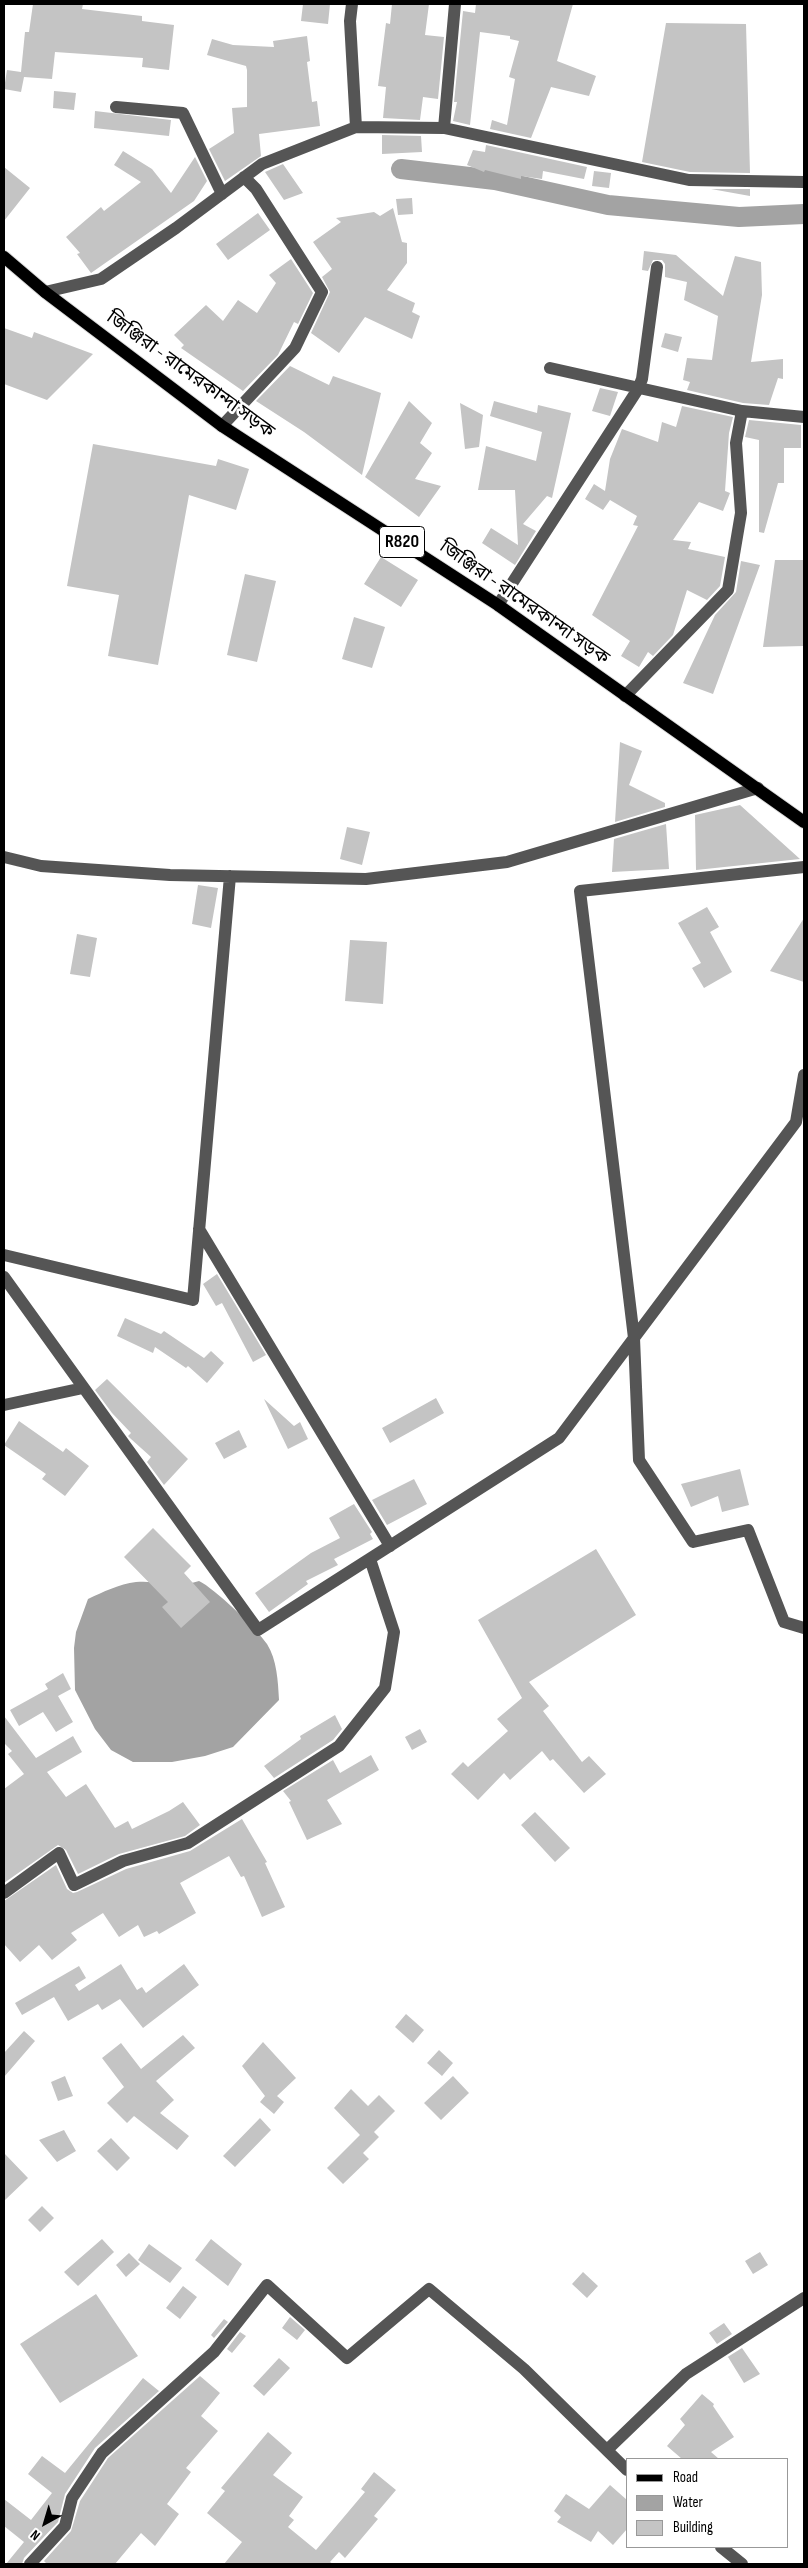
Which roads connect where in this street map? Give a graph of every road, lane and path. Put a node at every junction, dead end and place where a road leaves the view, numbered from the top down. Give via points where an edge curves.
1 (352, 4) edge
2 (455, 4) edge
3 (116, 107) dead end
4 (356, 126) junction
5 (444, 128) junction
6 (244, 177) junction
7 (804, 182) edge
8 (222, 194) junction
9 (4, 257) edge
10 (657, 268) dead end
11 (46, 292) junction
12 (550, 368) dead end
13 (638, 389) junction
14 (742, 411) junction
15 (804, 417) edge
16 (222, 426) junction
17 (498, 605) junction
18 (625, 696) junction
19 (758, 788) junction
20 (804, 822) edge
21 (4, 857) edge
22 (804, 867) edge
23 (230, 876) junction
24 (804, 1075) edge
25 (199, 1229) junction
26 (4, 1255) edge
27 (4, 1277) edge
28 (634, 1338) junction
29 (83, 1388) junction
30 (4, 1405) edge
31 (390, 1546) junction
32 (370, 1559) junction
33 (804, 1628) edge
34 (4, 1893) edge
35 (804, 2298) edge
36 (607, 2450) junction
37 (626, 2469) edge
38 (722, 2548) edge
39 (30, 2564) edge
40 (742, 2564) edge

1 - 4 street via 350,20
2 - 5 street
3 - 8 street via 183,113
4 - 5 street
4 - 6 street via 262,164
5 - 7 street via 689,180
6 - 8 street
6 - 16 street via 256,189 322,292 295,348
8 - 11 street via 101,279
9 - 11 main road, জিঞ্জিরা - রামেরকান্দা সড়ক / R820
10 - 13 street
11 - 16 main road, জিঞ্জিরা - রামেরকান্দা সড়ক / R820
12 - 13 street
13 - 14 street
13 - 17 street
14 - 15 street
14 - 18 street via 736,443 741,514 728,590
16 - 17 main road, জিঞ্জিরা - রামেরকান্দা সড়ক / R820
17 - 18 main road, জিঞ্জিরা - রামেরকান্দা সড়ক / R820
18 - 19 main road, জিঞ্জিরা - রামেরকান্দা সড়ক / R820
19 - 20 main road, জিঞ্জিরা - রামেরকান্দা সড়ক / R820
19 - 23 street via 507,862 366,879
21 - 23 street via 41,866
22 - 28 street via 580,891
23 - 25 street
24 - 28 street via 796,1122
25 - 26 street via 193,1300
25 - 31 street
27 - 29 street
28 - 31 street via 559,1438
28 - 33 street via 639,1460 693,1542 748,1530 784,1622
29 - 30 street
29 - 32 street via 258,1630
31 - 32 street
32 - 34 street via 394,1632 386,1688 339,1746 188,1843 123,1861 74,1885 59,1852
35 - 36 street via 686,2374
36 - 37 street
36 - 39 street via 524,2369 428,2289 347,2358 267,2285 214,2352 102,2453 72,2498 65,2526
38 - 40 street

